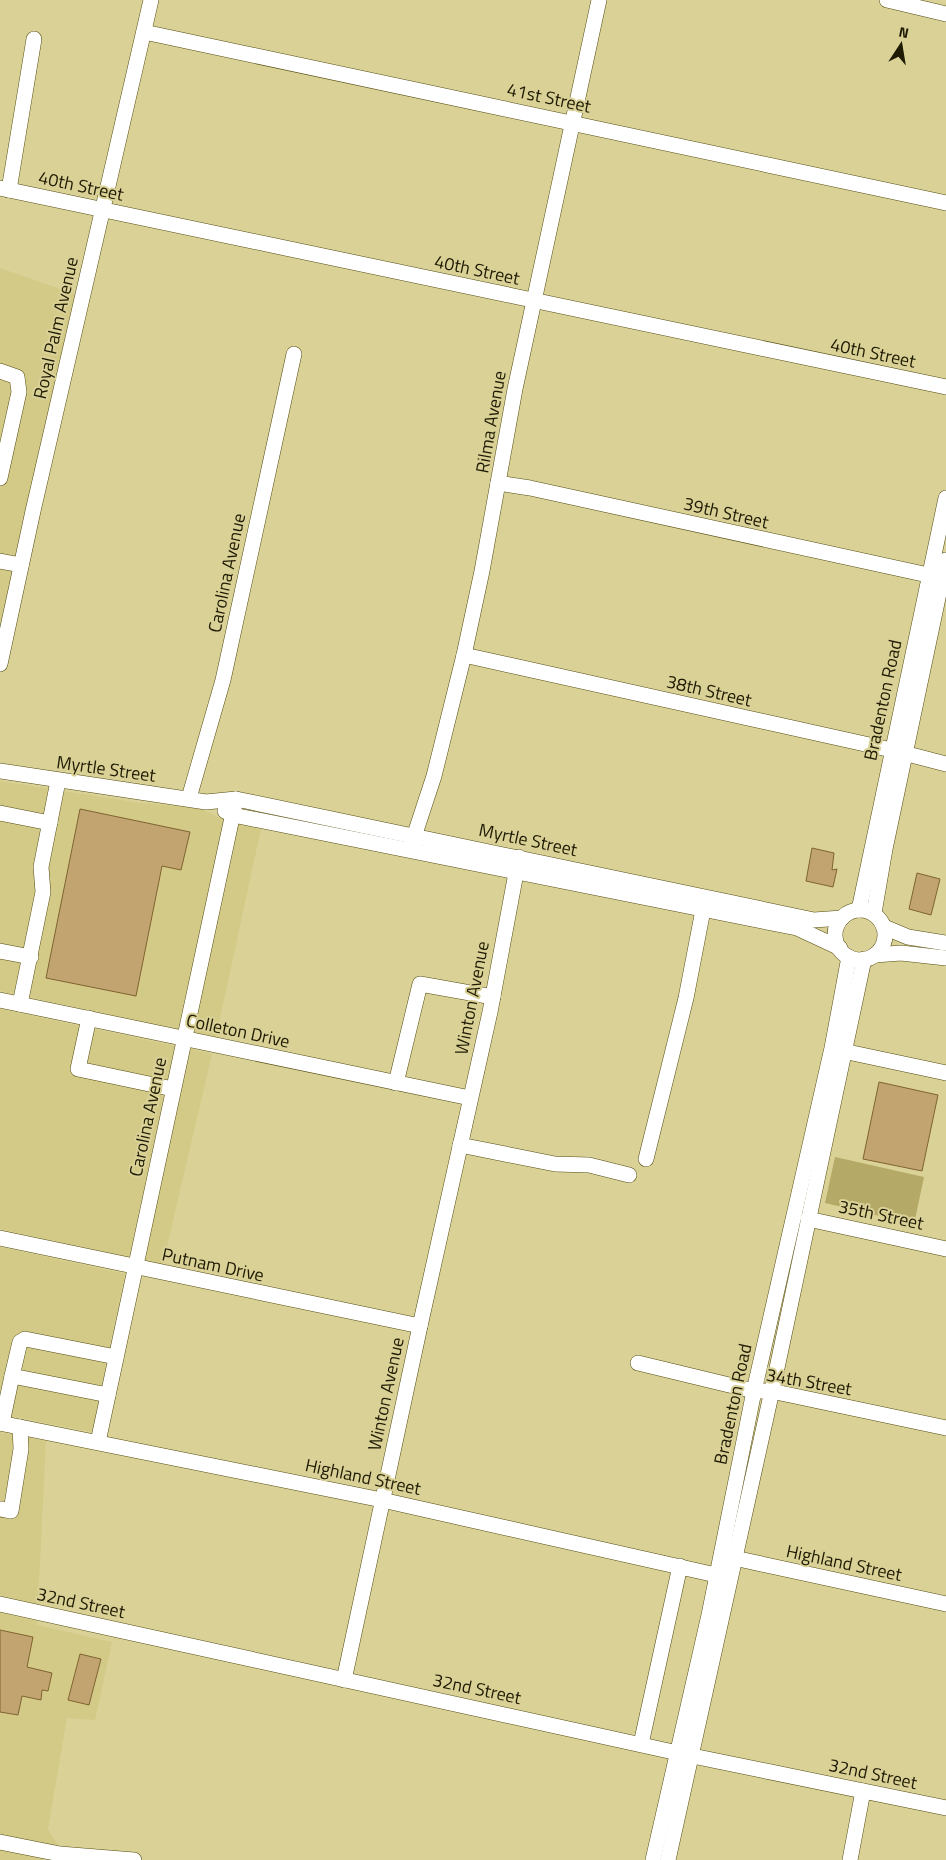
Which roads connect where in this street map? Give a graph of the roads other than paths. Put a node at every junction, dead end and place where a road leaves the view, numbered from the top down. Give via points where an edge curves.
1 (151, 0) edge
2 (599, 0) edge
3 (888, 0) edge
4 (946, 14) edge
5 (144, 32) junction
6 (34, 39) dead end
7 (573, 122) junction
8 (4, 189) edge
9 (946, 203) edge
10 (103, 210) junction
11 (534, 301) junction
12 (294, 354) dead end
13 (0, 371) edge
14 (946, 387) edge
15 (0, 478) edge
16 (498, 483) junction
17 (946, 498) edge
18 (946, 560) edge
19 (0, 561) edge
20 (21, 565) junction
21 (939, 577) edge
22 (464, 655) junction
23 (0, 664) edge
24 (899, 753) junction
25 (946, 764) edge
26 (0, 772) edge
27 (58, 781) junction
28 (190, 798) junction
29 (236, 800) junction
30 (206, 802) junction
31 (0, 813) edge
32 (233, 815) junction
33 (50, 823) junction
34 (412, 842) junction
35 (517, 865) junction
36 (703, 910) junction
37 (859, 910) junction
38 (874, 913) junction
39 (842, 918) junction
40 (884, 927) junction
41 (946, 943) edge
42 (0, 951) edge
43 (857, 955) junction
44 (31, 957) junction
45 (946, 958) edge
46 (493, 997) junction
47 (0, 1000) edge
48 (20, 1004) junction
49 (89, 1018) junction
50 (184, 1039) junction
51 (842, 1051) junction
52 (946, 1073) edge
53 (396, 1083) junction
54 (173, 1089) junction
55 (470, 1098) junction
56 (460, 1145) junction
57 (646, 1159) dead end
58 (629, 1175) dead end
59 (808, 1219) junction
60 (0, 1238) edge
61 (946, 1249) edge
62 (135, 1268) junction
63 (420, 1326) junction
64 (116, 1357) junction
65 (638, 1363) dead end
66 (12, 1376) junction
67 (754, 1391) junction
68 (771, 1391) junction
69 (108, 1395) junction
70 (1, 1423) edge
71 (20, 1427) junction
72 (946, 1428) edge
73 (98, 1442) junction
74 (382, 1500) junction
75 (0, 1509) edge
76 (734, 1558) junction
77 (680, 1566) junction
78 (716, 1575) junction
79 (0, 1604) edge
80 (946, 1604) edge
81 (344, 1680) junction
82 (641, 1744) junction
83 (685, 1754) junction
84 (863, 1791) junction
85 (946, 1808) edge
86 (0, 1842) edge
87 (88, 1859) edge
88 (134, 1860) edge
89 (653, 1860) edge
90 (668, 1860) edge
91 (850, 1860) edge

1 - 5 street, Royal Palm Avenue
2 - 7 street, Rilma Avenue
3 - 4 street
5 - 7 street, 41st Street
5 - 10 street, Royal Palm Avenue
6 - 8 street
7 - 9 street, 41st Street
7 - 11 street, Rilma Avenue
8 - 10 street, 40th Street
10 - 11 street, 40th Street
10 - 20 street, Royal Palm Avenue
11 - 14 street, 40th Street
11 - 16 street, Rilma Avenue
12 - 28 street, Carolina Avenue via 223,680
13 - 15 street via 17,377 19,392
16 - 21 street, 39th Street
16 - 22 street, Rilma Avenue
17 - 21 street, Bradenton Road
18 - 21 street, Bradenton Road
19 - 20 street
20 - 23 street, Royal Palm Avenue
21 - 24 street, Bradenton Road
22 - 24 street, 38th Street
22 - 34 street, Rilma Avenue via 434,776
24 - 25 street, 38th Street
24 - 37 street, Bradenton Road
24 - 38 street, Bradenton Road
26 - 27 street, Myrtle Street
27 - 28 street, Myrtle Street
27 - 33 street
28 - 30 street, Myrtle Street
29 - 30 street, Myrtle Street
29 - 32 street, Carolina Avenue
29 - 34 street, Myrtle Street
30 - 32 street, Myrtle Street
31 - 33 street
32 - 34 street, Myrtle Street
32 - 50 street, Carolina Avenue
33 - 44 street via 41,867 43,892
34 - 35 street, Myrtle Street
35 - 36 street, Myrtle Street
35 - 39 street, Myrtle Street via 814,920
35 - 46 street, Winton Avenue
36 - 43 street, Myrtle Street via 797,928
36 - 57 street via 686,998
37 - 38 street
37 - 39 street
38 - 40 street
39 - 43 street, Bradenton Road via 836,930
40 - 41 street via 903,936
40 - 43 street, Bradenton Road via 882,947
42 - 44 street
43 - 45 street, Myrtle Street via 901,953
43 - 51 street, Bradenton Road
43 - 67 street, Bradenton Road via 832,1048
44 - 48 street
46 - 53 street via 420,984
46 - 55 street, Winton Avenue
47 - 48 street, Colleton Drive
48 - 49 street, Colleton Drive
49 - 50 street, Colleton Drive
49 - 54 street via 78,1070
50 - 53 street, Colleton Drive
50 - 54 street, Carolina Avenue
51 - 52 street
51 - 59 street, Bradenton Road
53 - 55 street, Colleton Drive
54 - 62 street, Carolina Avenue
55 - 56 street, Winton Avenue
56 - 58 street via 555,1164 589,1165
56 - 63 street, Winton Avenue
59 - 61 street, 35th Street
59 - 68 street, Bradenton Road
60 - 62 street, Putnam Drive
62 - 63 street, Putnam Drive
62 - 64 street, Carolina Avenue
63 - 74 street, Winton Avenue
64 - 66 street via 25,1339 18,1347
64 - 69 street, Carolina Avenue
65 - 67 street, 34th Street
66 - 69 street
66 - 70 street
67 - 68 street, 34th Street
67 - 78 street, Bradenton Road
68 - 72 street, 34th Street
68 - 76 street, Bradenton Road
69 - 73 street, Carolina Avenue
70 - 71 street, Highland Street
71 - 73 street, Highland Street
71 - 75 street via 21,1450 11,1511
73 - 74 street, Highland Street
74 - 77 street, Highland Street
74 - 81 street, Winton Avenue
76 - 80 street, Highland Street
76 - 83 street, Bradenton Road
77 - 78 street, Highland Street
77 - 82 street
78 - 83 street, Bradenton Road
79 - 81 street, 32nd Street
81 - 82 street, 32nd Street
82 - 83 street, 32nd Street
83 - 84 street, 32nd Street
83 - 89 street, Bradenton Road
83 - 90 street, Bradenton Road
84 - 85 street, 32nd Street
84 - 91 street
86 - 87 street
87 - 88 street

